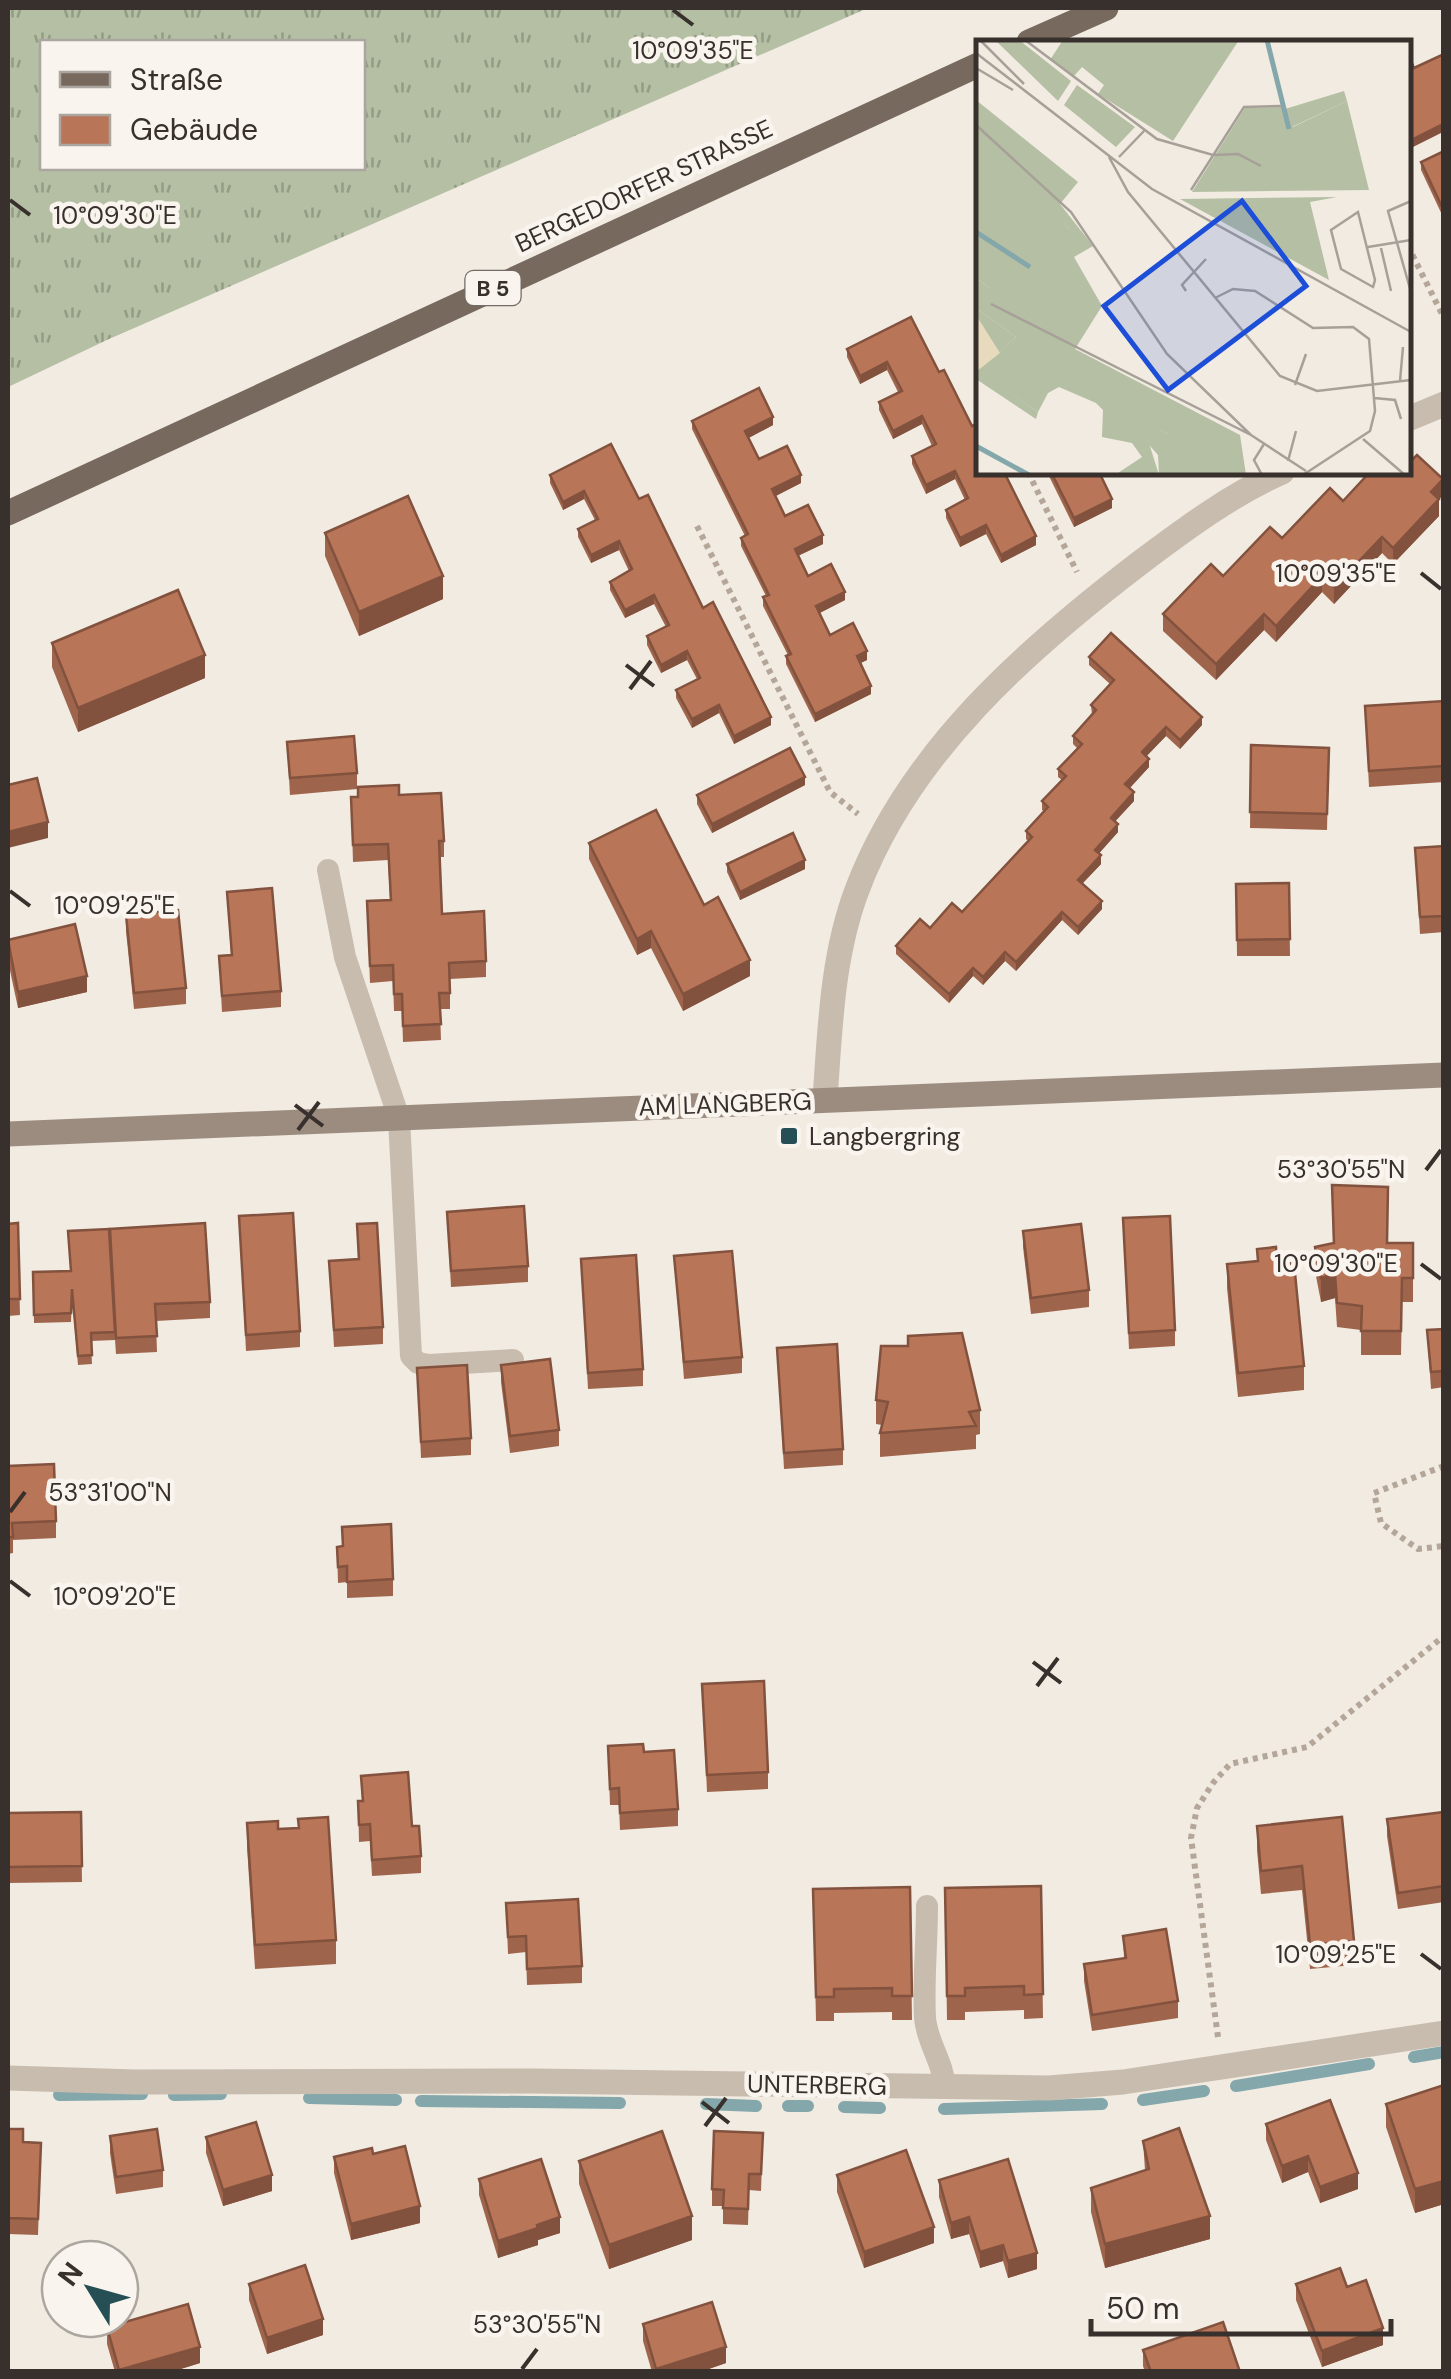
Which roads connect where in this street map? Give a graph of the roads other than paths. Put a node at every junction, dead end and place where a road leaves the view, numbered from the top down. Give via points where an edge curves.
1 (1106, 8) edge
2 (1034, 40) edge
3 (976, 67) edge
4 (1444, 404) edge
5 (1411, 418) edge
6 (1277, 475) edge
7 (8, 512) edge
8 (328, 870) dead end
9 (1444, 1074) edge
10 (825, 1100) junction
11 (399, 1118) junction
12 (8, 1134) edge
13 (514, 1360) edge
14 (927, 1906) dead end
15 (1444, 2033) edge
16 (8, 2078) edge
17 (944, 2087) junction

1 - 2 main road
3 - 7 main road, BERGEDORFER STRASSE / B 5
4 - 5 street
6 - 10 street via 1182,531 1091,600 989,691 927,765 856,891 837,962
8 - 11 lane via 345,957
9 - 10 street, AM LANGBERG
10 - 11 street, AM LANGBERG
11 - 12 street, AM LANGBERG
11 - 13 lane via 411,1356 429,1365
14 - 17 lane via 925,2018
15 - 17 street, UNTERBERG via 1123,2082
16 - 17 street, UNTERBERG

